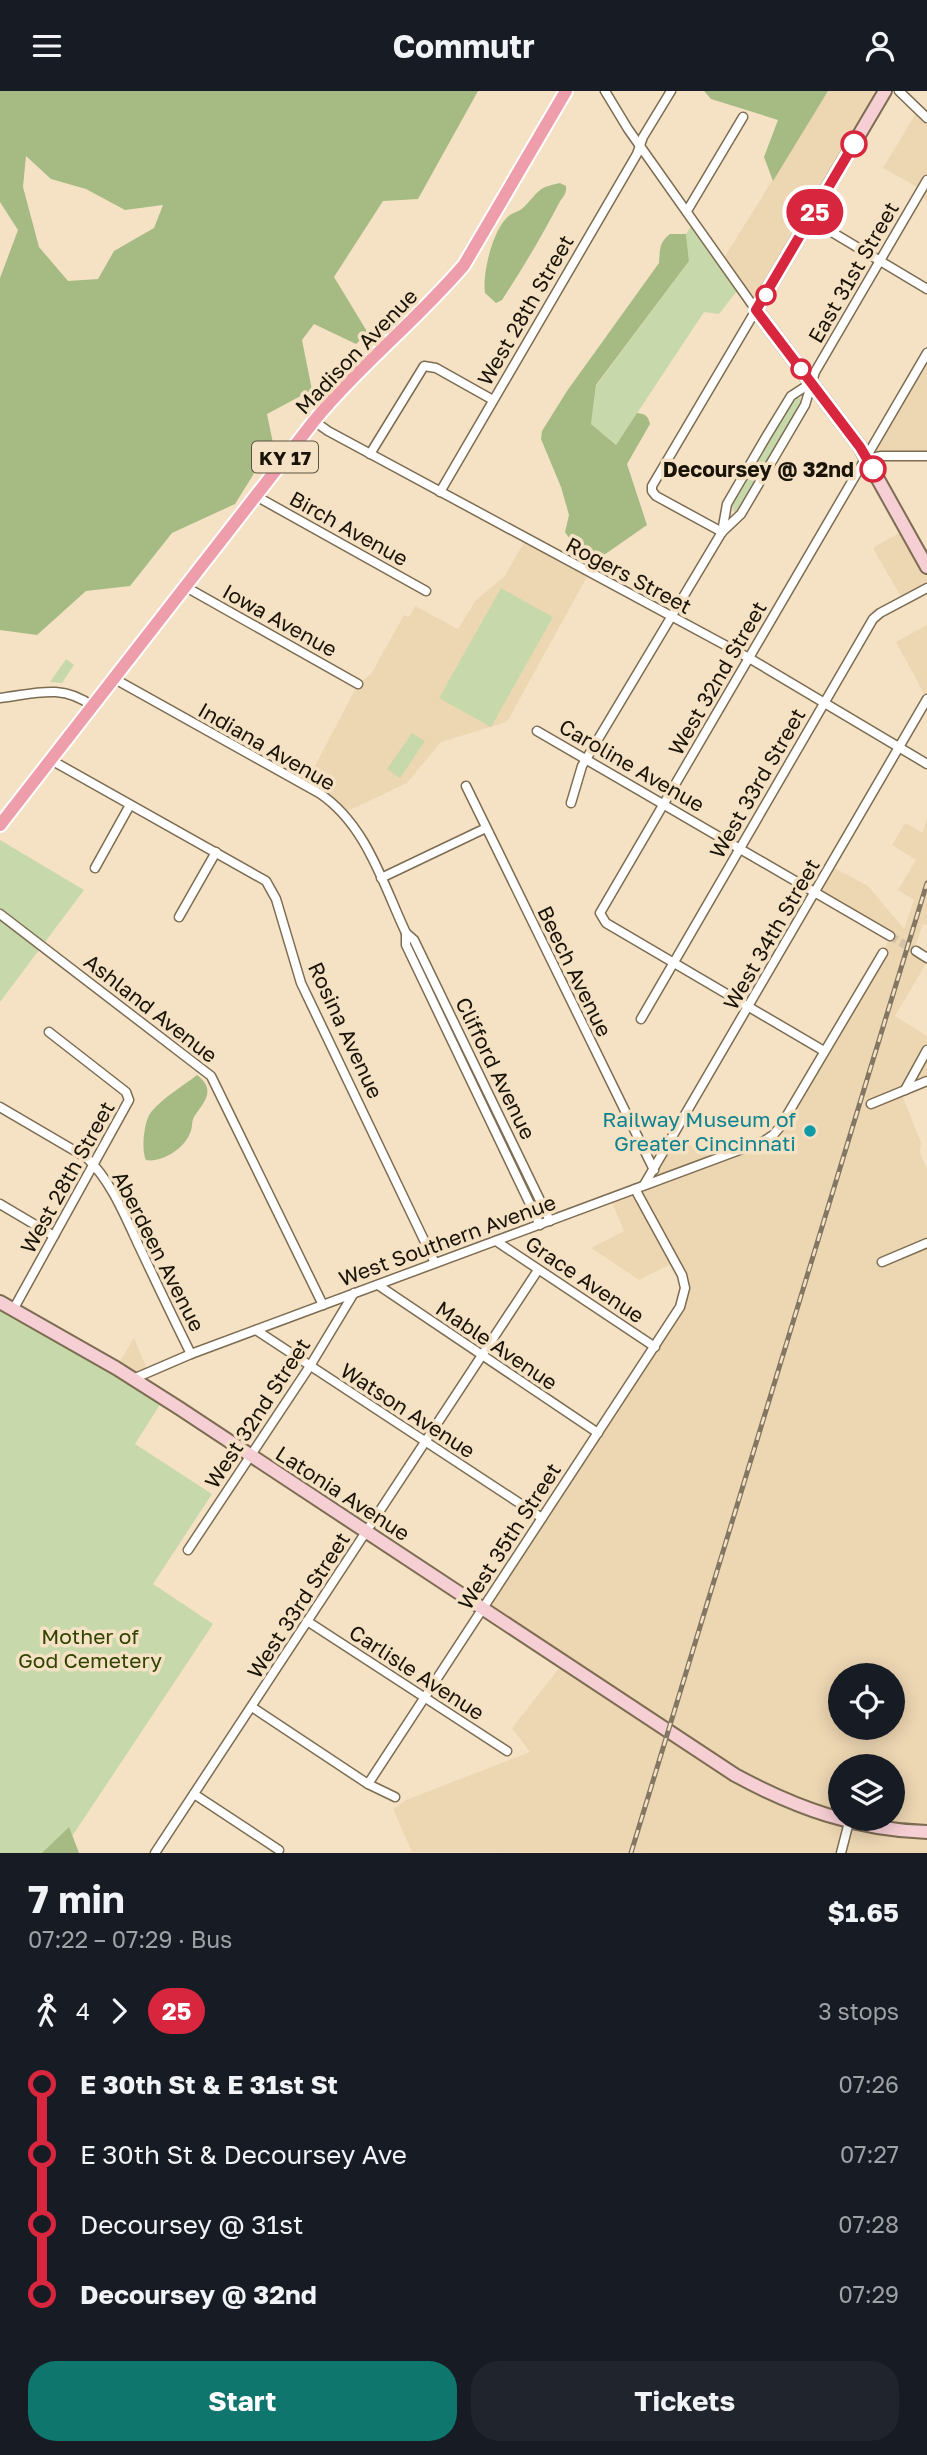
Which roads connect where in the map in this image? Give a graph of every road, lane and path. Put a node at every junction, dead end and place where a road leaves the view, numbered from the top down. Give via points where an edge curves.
1 (566, 91) edge
2 (605, 91) edge
3 (671, 91) edge
4 (885, 91) edge
5 (899, 91) edge
6 (743, 117) dead end
7 (927, 118) edge
8 (641, 146) junction
9 (927, 180) edge
10 (687, 211) junction
11 (810, 219) junction
12 (879, 261) junction
13 (927, 289) edge
14 (766, 296) junction
15 (756, 310) junction
16 (776, 337) junction
17 (927, 353) edge
18 (811, 383) junction
19 (493, 400) junction
20 (314, 421) junction
21 (370, 454) junction
22 (927, 456) edge
23 (867, 459) junction
24 (440, 492) junction
25 (254, 495) junction
26 (722, 532) junction
27 (927, 567) edge
28 (184, 586) junction
29 (927, 587) edge
30 (426, 591) dead end
31 (671, 618) junction
32 (748, 658) junction
33 (113, 678) junction
34 (358, 684) dead end
35 (0, 698) edge
36 (927, 699) edge
37 (825, 703) junction
38 (92, 706) junction
39 (537, 731) dead end
40 (899, 747) junction
41 (51, 759) junction
42 (587, 759) junction
43 (927, 764) edge
44 (466, 786) dead end
45 (570, 803) dead end
46 (664, 803) junction
47 (130, 805) junction
48 (0, 825) edge
49 (486, 828) junction
50 (740, 847) junction
51 (216, 852) junction
52 (94, 868) dead end
53 (381, 878) junction
54 (816, 892) junction
55 (395, 909) joint
56 (0, 914) edge
57 (179, 917) dead end
58 (406, 933) junction
59 (890, 936) tunnel mouth
60 (916, 951) tunnel mouth
61 (883, 953) dead end
62 (927, 958) edge
63 (673, 963) junction
64 (749, 1007) junction
65 (641, 1019) dead end
66 (50, 1032) dead end
67 (927, 1050) edge
68 (824, 1051) junction
69 (927, 1081) edge
70 (905, 1090) junction
71 (872, 1104) dead end
72 (0, 1107) edge
73 (94, 1165) junction
74 (654, 1170) junction
75 (640, 1187) junction
76 (0, 1204) edge
77 (550, 1221) junction
78 (540, 1225) junction
79 (54, 1236) junction
80 (496, 1241) junction
81 (927, 1243) edge
82 (881, 1262) dead end
83 (435, 1263) junction
84 (538, 1270) junction
85 (378, 1285) junction
86 (354, 1293) junction
87 (0, 1303) edge
88 (323, 1305) junction
89 (13, 1310) junction
90 (256, 1330) junction
91 (655, 1347) junction
92 (191, 1354) junction
93 (481, 1356) junction
94 (310, 1366) junction
95 (133, 1378) junction
96 (598, 1433) junction
97 (425, 1443) junction
98 (250, 1454) junction
99 (542, 1518) junction
100 (366, 1531) junction
101 (188, 1551) dead end
102 (483, 1608) junction
103 (307, 1621) junction
104 (423, 1697) junction
105 (251, 1707) junction
106 (507, 1751) dead end
107 (368, 1784) junction
108 (194, 1794) junction
109 (395, 1797) dead end
110 (828, 1816) edge
111 (847, 1831) edge
112 (903, 1831) edge
113 (927, 1832) edge
114 (279, 1850) dead end
115 (155, 1853) edge
116 (841, 1853) edge

1 - 20 main road, Madison Avenue / KY 17 via 464,265
2 - 8 street
3 - 8 street, West 28th Street
4 - 11 street
5 - 7 street
6 - 10 street
8 - 10 street
8 - 19 street, West 28th Street
9 - 12 street, East 31st Street
10 - 15 street
11 - 12 street
11 - 14 street
12 - 13 street
12 - 18 street, East 31st Street
14 - 15 street
14 - 16 street
15 - 16 street
15 - 26 street via 652,486 656,496
16 - 18 street
17 - 23 street, West 32nd Street
18 - 23 street
18 - 26 street, East 31st Street via 805,405 741,514
18 - 26 street via 791,396 766,437 727,504
19 - 21 street via 436,368 424,366
19 - 24 street, West 28th Street
20 - 21 street, Rogers Street
20 - 25 main road, Madison Avenue / KY 17
21 - 24 street, Rogers Street
22 - 23 street
23 - 27 street
23 - 32 street, West 32nd Street
24 - 31 street, Rogers Street
25 - 28 main road, Madison Avenue / KY 17
25 - 30 street, Birch Avenue
26 - 31 street
28 - 33 main road, Madison Avenue / KY 17
28 - 34 street, Iowa Avenue
29 - 37 street, West 33rd Street via 873,619
31 - 32 street, Rogers Street
31 - 42 street
32 - 37 street, Rogers Street
32 - 46 street, West 32nd Street
33 - 38 main road, Madison Avenue / KY 17
33 - 53 street, Indiana Avenue via 327,799 358,832
35 - 38 street via 61,691
36 - 40 street, West 34th Street
37 - 40 street, Rogers Street
37 - 50 street, West 33rd Street
38 - 41 main road, Madison Avenue / KY 17
39 - 42 street, Caroline Avenue
40 - 43 street, Rogers Street
40 - 54 street, West 34th Street
41 - 47 street, Rosina Avenue
41 - 48 main road, Madison Avenue / KY 17
42 - 45 street
42 - 46 street, Caroline Avenue
44 - 49 street, Beech Avenue
46 - 50 street, Caroline Avenue
46 - 63 street, West 32nd Street via 601,917
47 - 51 street, Rosina Avenue
47 - 52 street
49 - 53 street
49 - 74 street, Beech Avenue
50 - 54 street, Caroline Avenue
50 - 63 street, West 33rd Street
51 - 57 street
51 - 83 street, Rosina Avenue via 262,877 271,887 301,983
53 - 55 street, Indiana Avenue
54 - 59 street, Caroline Avenue
54 - 64 street, West 34th Street
55 - 58 street, Clifford Avenue
56 - 88 street, Ashland Avenue via 211,1076
58 - 77 street, Clifford Avenue via 414,940
58 - 78 street, Clifford Avenue via 406,945
60 - 62 street
61 - 68 street
63 - 64 street
63 - 65 street, West 33rd Street
64 - 68 street
64 - 74 street, West 34th Street
66 - 73 street, West 28th Street via 126,1092 129,1100
67 - 70 street
68 - 75 street, West Southern Avenue via 773,1135
69 - 70 street
70 - 71 street
72 - 73 street
73 - 79 street, West 28th Street
73 - 92 street, Aberdeen Avenue via 127,1220
74 - 75 street, West 34th Street
75 - 77 street, West Southern Avenue
75 - 91 street, West 35th Street via 685,1288 680,1307
76 - 79 street
77 - 78 street, West Southern Avenue
78 - 80 street, West Southern Avenue
79 - 89 street, West 28th Street
80 - 83 street, West Southern Avenue
80 - 84 street, Grace Avenue
81 - 82 street
83 - 85 street, West Southern Avenue
84 - 91 street, Grace Avenue
84 - 93 street, West 33rd Street
85 - 86 street, West Southern Avenue
85 - 93 street, Mable Avenue
86 - 88 street, West Southern Avenue
86 - 94 street, West 32nd Street
87 - 89 street, Latonia Avenue
88 - 90 street, West Southern Avenue
89 - 95 street, Latonia Avenue
90 - 92 street, West Southern Avenue
90 - 94 street, Watson Avenue
91 - 96 street, West 35th Street
92 - 95 street, West Southern Avenue
93 - 96 street, Mable Avenue
93 - 97 street, West 33rd Street
94 - 97 street, Watson Avenue
94 - 98 street, West 32nd Street
95 - 98 street, Latonia Avenue
96 - 99 street, West 35th Street
97 - 99 street, Watson Avenue
97 - 100 street, West 33rd Street
98 - 100 street, Latonia Avenue
98 - 101 street, West 32nd Street
99 - 102 street, West 35th Street
100 - 102 street, Latonia Avenue
100 - 103 street, West 33rd Street
102 - 104 street, West 35th Street
102 - 110 street, Latonia Avenue via 762,1789
103 - 104 street, Carlisle Avenue
103 - 105 street, West 33rd Street
104 - 106 street, Carlisle Avenue
104 - 107 street, West 35th Street
105 - 107 street
105 - 108 street, West 33rd Street
107 - 109 street
108 - 114 street
108 - 115 street, West 33rd Street
111 - 116 street
112 - 113 street, Latonia Avenue

